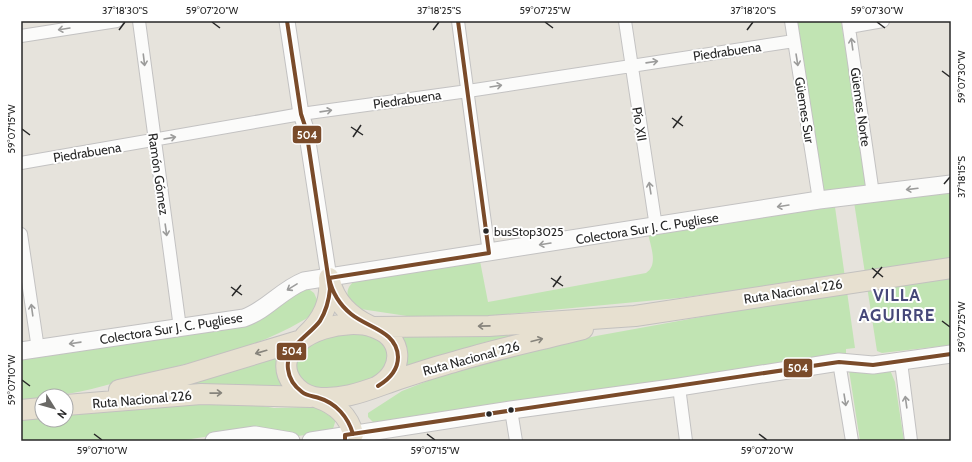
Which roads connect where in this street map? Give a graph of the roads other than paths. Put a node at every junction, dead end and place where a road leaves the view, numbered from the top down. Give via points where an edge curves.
1 (116, 21) edge
2 (139, 21) edge
3 (287, 21) edge
4 (458, 21) edge
5 (625, 21) edge
6 (791, 21) edge
7 (883, 21) edge
8 (849, 24) edge
9 (21, 36) edge
10 (794, 41) junction
11 (631, 64) junction
12 (468, 91) junction
13 (301, 114) junction
14 (154, 141) junction
15 (21, 163) edge
16 (951, 184) edge
17 (873, 194) junction
18 (819, 200) junction
19 (656, 227) junction
20 (21, 234) edge
21 (489, 253) junction
22 (951, 268) edge
23 (329, 278) junction
24 (635, 316) junction
25 (371, 326) junction
26 (180, 328) junction
27 (301, 340) junction
28 (38, 348) junction
29 (21, 351) edge
30 (951, 354) edge
31 (839, 362) junction
32 (900, 362) junction
33 (377, 387) junction
34 (678, 387) junction
35 (316, 397) junction
36 (74, 400) edge
37 (74, 405) edge
38 (511, 410) junction
39 (348, 437) edge
40 (214, 441) edge
41 (291, 441) edge
42 (311, 441) edge
43 (516, 441) edge
44 (686, 441) edge
45 (852, 441) edge
46 (911, 441) edge

1 -> 9 street
2 -> 14 street, Ramón Gómez
3 - 13 street
4 - 12 street
5 - 11 street, Pío XII
6 - 10 street, Güemes Sur
7 - 8 street
17 -> 8 street, Güemes Norte
11 -> 10 street, Piedrabuena
10 -> 18 street, Güemes Sur
12 -> 11 street, Piedrabuena
19 -> 11 street, Pío XII
13 -> 12 street, Piedrabuena
12 - 21 street
14 -> 13 street, Piedrabuena
13 - 23 street via 306,129
14 - 15 street, Piedrabuena
14 -> 26 street, Ramón Gómez
16 -> 17 main road, Colectora Sur J. C. Pugliese
17 - 18 main road, Colectora Sur J. C. Pugliese
18 -> 19 main road, Colectora Sur J. C. Pugliese
19 -> 21 main road, Colectora Sur J. C. Pugliese
28 -> 20 street
21 - 23 main road, Colectora Sur J. C. Pugliese
22 - 24 highway, Ruta Nacional 226
23 - 25 highway via 339,302 355,317
23 -> 26 main road, Colectora Sur J. C. Pugliese via 296,284 265,308 244,318
23 - 27 highway via 328,304 319,322
24 -> 25 highway, Ruta Nacional 226 via 489,326
33 -> 24 highway, Ruta Nacional 226 via 489,352
25 - 27 highway, Ruta Nacional 226 via 335,326
25 - 33 highway, Ruta Nacional 226 via 393,342 398,357 393,373
26 -> 28 main road, Colectora Sur J. C. Pugliese
27 - 35 highway via 289,353 287,370 295,386 304,394
27 -> 36 highway, Ruta Nacional 226 via 186,375
28 - 29 main road, Colectora Sur J. C. Pugliese
30 - 32 main road
31 - 32 main road via 870,366
31 - 34 main road
31 -> 45 street
46 -> 32 street
33 - 35 highway, Ruta Nacional 226 via 347,396
33 - 39 highway via 357,416
34 - 38 main road
34 - 44 street
37 -> 35 highway, Ruta Nacional 226 via 201,394
35 - 39 highway via 330,402 342,413 349,422
38 - 39 main road
38 - 43 street
39 - 42 main road
40 - 41 main road via 255,435

